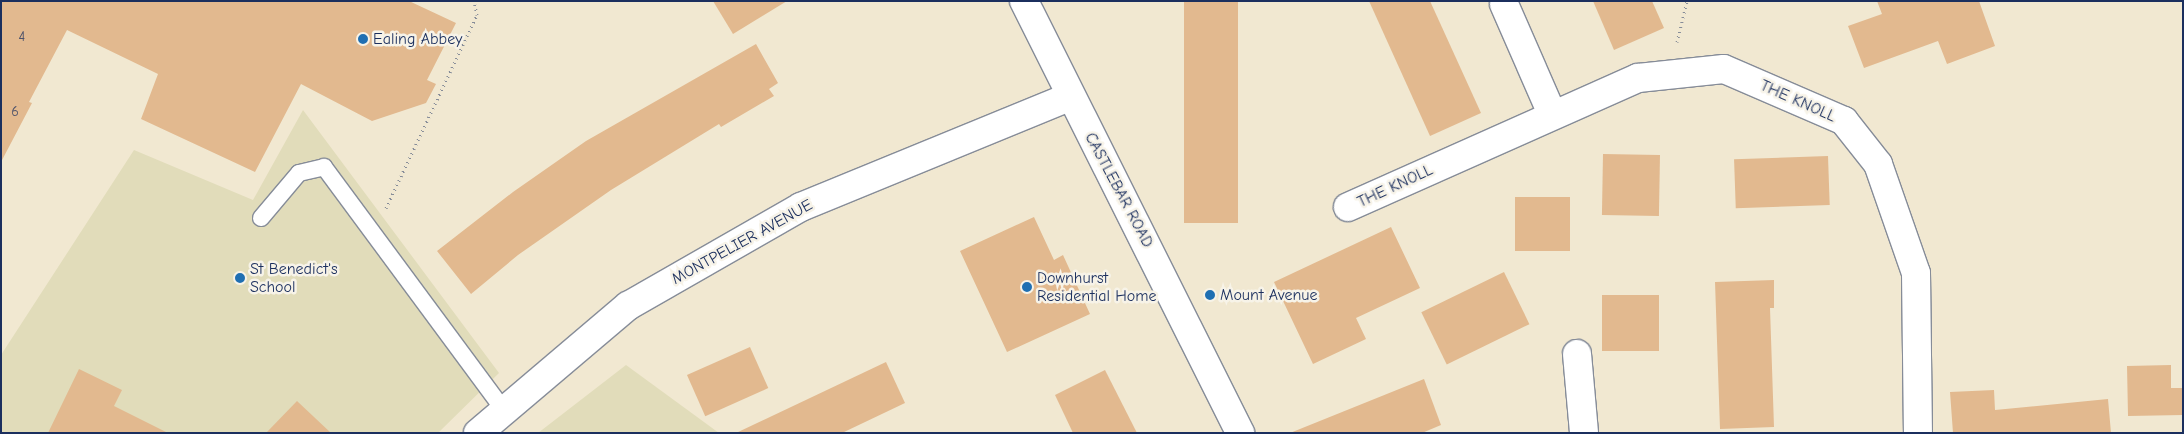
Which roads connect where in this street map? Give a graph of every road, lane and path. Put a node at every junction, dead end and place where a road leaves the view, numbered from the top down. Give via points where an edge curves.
1 (474, 1) edge
2 (1024, 1) edge
3 (1687, 1) edge
4 (1504, 4) dead end
5 (1670, 74) junction
6 (1069, 97) junction
7 (1552, 114) junction
8 (1348, 207) dead end
9 (261, 218) dead end
10 (374, 234) junction
11 (1578, 354) dead end
12 (503, 409) junction
13 (478, 433) edge
14 (1240, 433) edge
15 (1584, 433) edge
16 (1918, 433) edge

1 - 10 path via 477,15
2 - 6 street, CASTLEBAR ROAD
3 - 5 path
4 - 7 street
5 - 7 street, THE KNOLL via 1638,78
5 - 16 street, THE KNOLL via 1724,69 1844,121 1878,164 1916,273
6 - 12 street, MONTPELIER AVENUE via 801,207 628,306
6 - 14 street, CASTLEBAR ROAD via 1173,294
7 - 8 street, THE KNOLL
9 - 10 lane via 299,173 324,166
10 - 12 lane
11 - 15 street
12 - 13 street, MONTPELIER AVENUE

